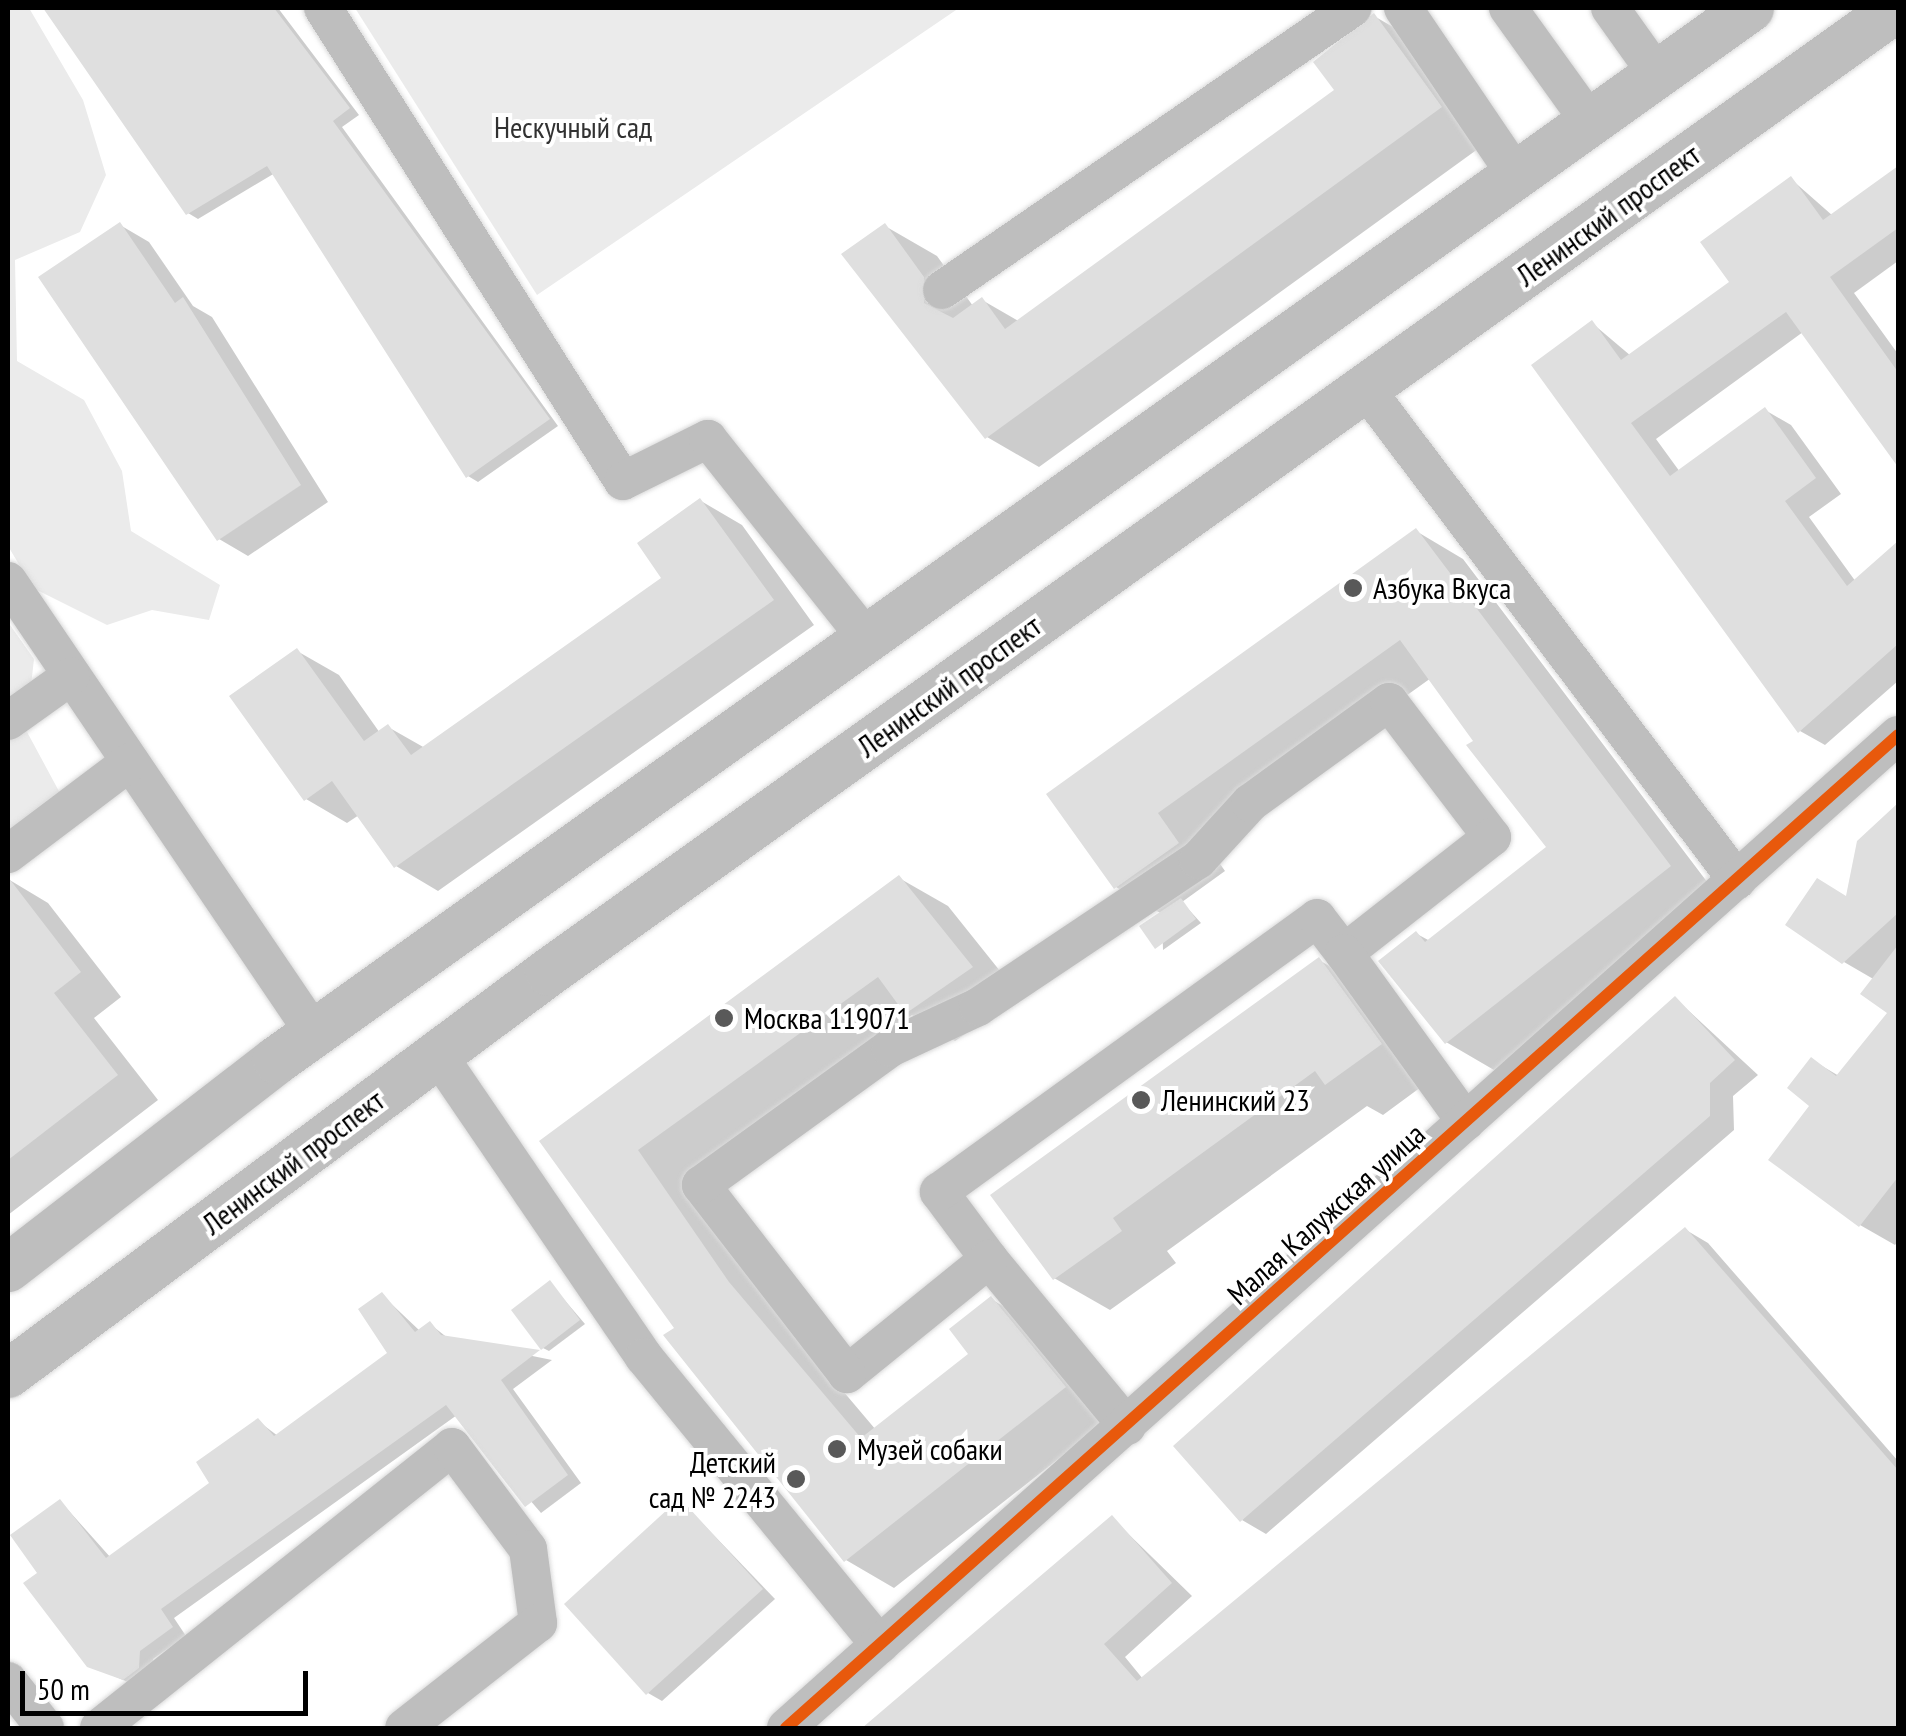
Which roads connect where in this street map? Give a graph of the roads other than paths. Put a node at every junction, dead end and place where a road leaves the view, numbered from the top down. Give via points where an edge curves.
1 (323, 8) edge
2 (1352, 8) edge
3 (1403, 8) edge
4 (1508, 8) edge
5 (1610, 8) edge
6 (1750, 8) edge
7 (1897, 8) edge
8 (1657, 74) junction
9 (1590, 122) junction
10 (1516, 175) junction
11 (942, 290) dead end
12 (1365, 388) junction
13 (8, 580) edge
14 (867, 638) junction
15 (72, 676) junction
16 (8, 721) edge
17 (1898, 734) edge
18 (130, 762) junction
19 (8, 854) edge
20 (1737, 880) junction
21 (1344, 953) junction
22 (314, 1034) junction
23 (438, 1055) junction
24 (1466, 1122) junction
25 (989, 1258) junction
26 (8, 1268) edge
27 (8, 1374) edge
28 (1126, 1426) junction
29 (880, 1645) junction
30 (8, 1681) edge
31 (45, 1728) edge
32 (99, 1728) edge
33 (404, 1728) edge
34 (786, 1728) edge

1 - 14 street via 622,481 708,439
2 - 11 street
3 - 10 street
4 - 9 street
5 - 8 street
6 - 8 main road
7 - 12 main road, Ленинский проспект
8 - 9 main road
9 - 10 main road
10 - 14 main road
12 - 20 street
12 - 23 main road, Ленинский проспект
13 - 15 street
14 - 22 main road
15 - 16 street
15 - 18 street
17 - 20 street, Малая Калужская улица
18 - 19 street
18 - 22 street
20 - 24 street, Малая Калужская улица
21 - 24 street
21 - 25 street via 1317,918 939,1192
21 - 25 street via 1492,836 1389,702 1250,803 1198,860 978,1007 890,1048 701,1185 847,1374
22 - 26 main road
23 - 27 main road, Ленинский проспект
23 - 29 street via 644,1357
24 - 28 street, Малая Калужская улица
25 - 28 street
28 - 29 street, Малая Калужская улица
29 - 34 street, Малая Калужская улица
30 - 31 street
32 - 33 street via 452,1448 528,1549 538,1623

